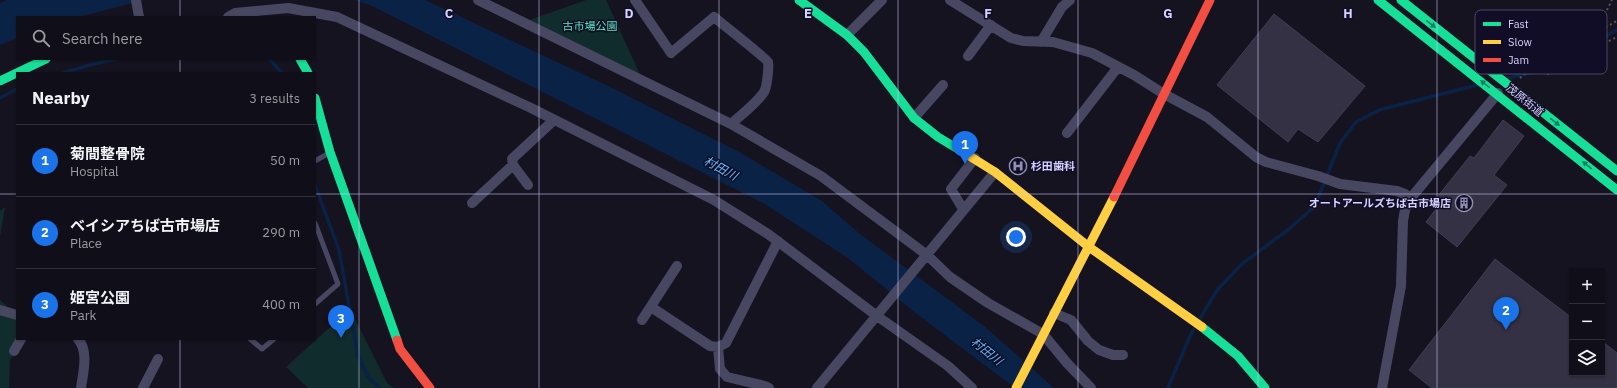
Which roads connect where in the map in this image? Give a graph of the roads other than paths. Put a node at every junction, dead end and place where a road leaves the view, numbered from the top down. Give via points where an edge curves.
1 (136, 0) edge
2 (478, 0) edge
3 (635, 0) edge
4 (799, 0) edge
5 (882, 0) edge
6 (950, 0) edge
7 (1070, 0) edge
8 (1210, 0) edge
9 (1378, 0) edge
10 (1401, 0) edge
11 (139, 16) edge
12 (230, 16) edge
13 (991, 25) junction
14 (847, 35) junction
15 (1042, 42) junction
16 (968, 56) dead end
17 (1475, 59) edge
18 (44, 60) edge
19 (301, 60) edge
20 (1118, 67) junction
21 (24, 72) edge
22 (307, 72) edge
23 (1494, 74) edge
24 (15, 77) edge
25 (0, 81) edge
26 (943, 85) dead end
27 (1498, 93) junction
28 (1164, 94) junction
29 (316, 102) edge
30 (914, 118) junction
31 (554, 120) junction
32 (731, 124) junction
33 (1067, 134) dead end
34 (330, 152) junction
35 (975, 158) junction
36 (316, 160) edge
37 (513, 165) junction
38 (1617, 171) edge
39 (995, 172) junction
40 (528, 184) dead end
41 (1617, 190) edge
42 (1410, 199) junction
43 (472, 203) dead end
44 (963, 209) junction
45 (316, 226) edge
46 (778, 241) junction
47 (1089, 247) junction
48 (927, 255) junction
49 (677, 266) dead end
50 (316, 303) edge
51 (651, 306) junction
52 (0, 310) edge
53 (1054, 312) junction
54 (16, 315) edge
55 (877, 316) junction
56 (642, 320) dead end
57 (1043, 334) junction
58 (20, 340) edge
59 (79, 340) edge
60 (251, 340) edge
61 (273, 340) edge
62 (718, 347) junction
63 (14, 351) dead end
64 (1123, 354) dead end
65 (158, 359) dead end
66 (81, 388) edge
67 (143, 388) edge
68 (430, 388) edge
69 (769, 388) edge
70 (817, 388) edge
71 (972, 388) edge
72 (1016, 388) edge
73 (1092, 388) edge
74 (1264, 388) edge
75 (1382, 388) edge

1 - 11 street
2 - 32 street
3 - 32 street via 671,53 714,17 749,47 764,56 768,63 767,85 763,93
4 - 14 street
5 - 14 street
6 - 13 street
7 - 15 street via 1062,7
8 - 28 street
27 -> 9 street, 茂原街道
10 -> 17 street, 茂原街道
12 - 31 street via 235,13 288,8 337,17
13 - 15 street via 1011,38
13 - 16 street
14 - 30 street via 864,52
15 - 20 street via 1053,42 1092,53
18 - 21 street
19 - 22 street
20 - 28 street
20 - 33 street
23 -> 38 street, 茂原街道
24 - 25 street
26 - 30 street
41 -> 27 street, 茂原街道
27 - 42 street
28 - 42 street via 1207,117 1256,157 1266,162 1340,184 1397,191
28 - 47 street
29 - 34 street
30 - 35 street via 938,138
31 - 37 street via 512,159
31 - 46 street via 714,200
32 - 48 street via 821,176
34 - 36 lane
34 - 68 street via 400,349
35 - 39 street
35 - 44 street via 951,189
37 - 40 street
37 - 43 street
39 - 44 street
39 - 47 street
42 - 75 street via 1403,221 1401,286
44 - 48 street
45 - 50 lane via 338,284
46 - 55 street
46 - 62 street via 726,343
47 - 53 street
47 - 74 street via 1222,342 1238,356
48 - 55 street
48 - 57 street via 950,277 988,303
49 - 51 street
51 - 56 street
51 - 62 street via 710,346
52 - 54 street
53 - 57 street
53 - 64 street via 1072,320 1088,341 1099,350 1113,355
55 - 70 street
55 - 71 street via 948,366
57 - 72 street
57 - 73 street
58 - 63 street
59 - 66 street via 83,344 84,356
60 - 61 lane via 262,349
62 - 69 street via 720,369 727,377
65 - 67 street

